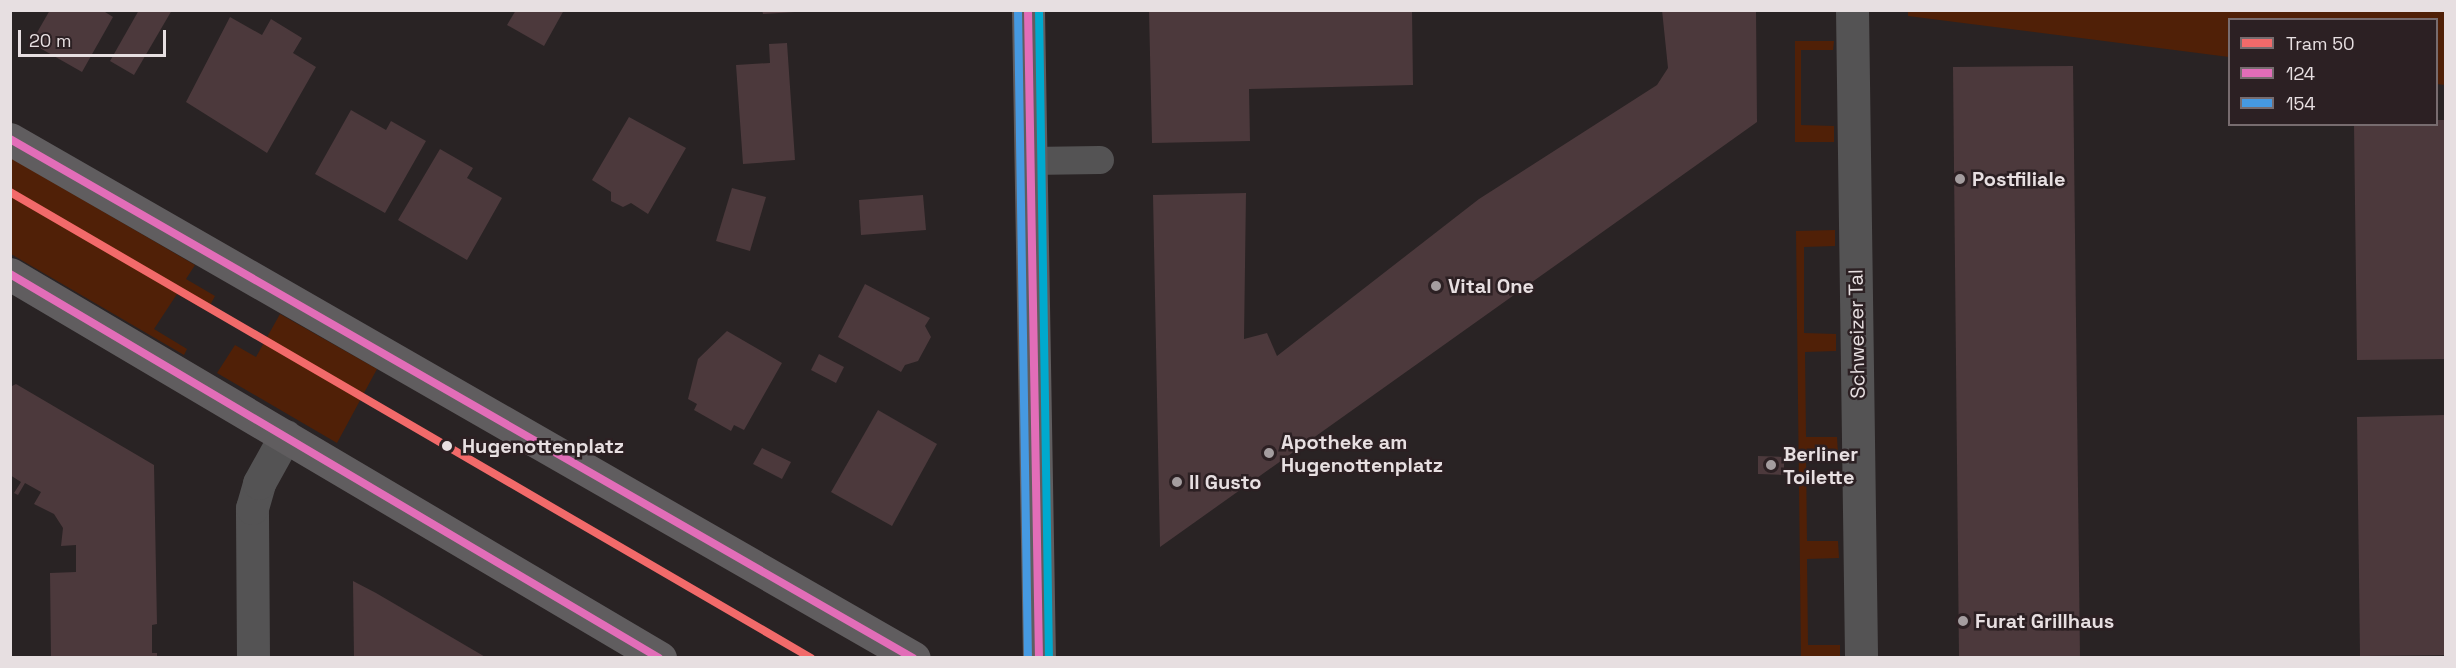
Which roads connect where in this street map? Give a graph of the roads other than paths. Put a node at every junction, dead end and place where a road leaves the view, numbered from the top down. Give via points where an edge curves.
1 (1028, 10) edge
2 (1852, 10) edge
3 (10, 139) edge
4 (1100, 160) dead end
5 (1031, 161) junction
6 (10, 274) edge
7 (285, 436) junction
8 (253, 657) edge
9 (660, 657) edge
10 (914, 657) edge
11 (1039, 657) edge
12 (1861, 657) edge

1 - 5 main road
2 - 12 street, Schweizer Tal
3 - 10 main road
4 - 5 lane
5 - 11 main road
6 - 7 main road
7 - 8 street via 259,483 252,508
7 - 9 main road

